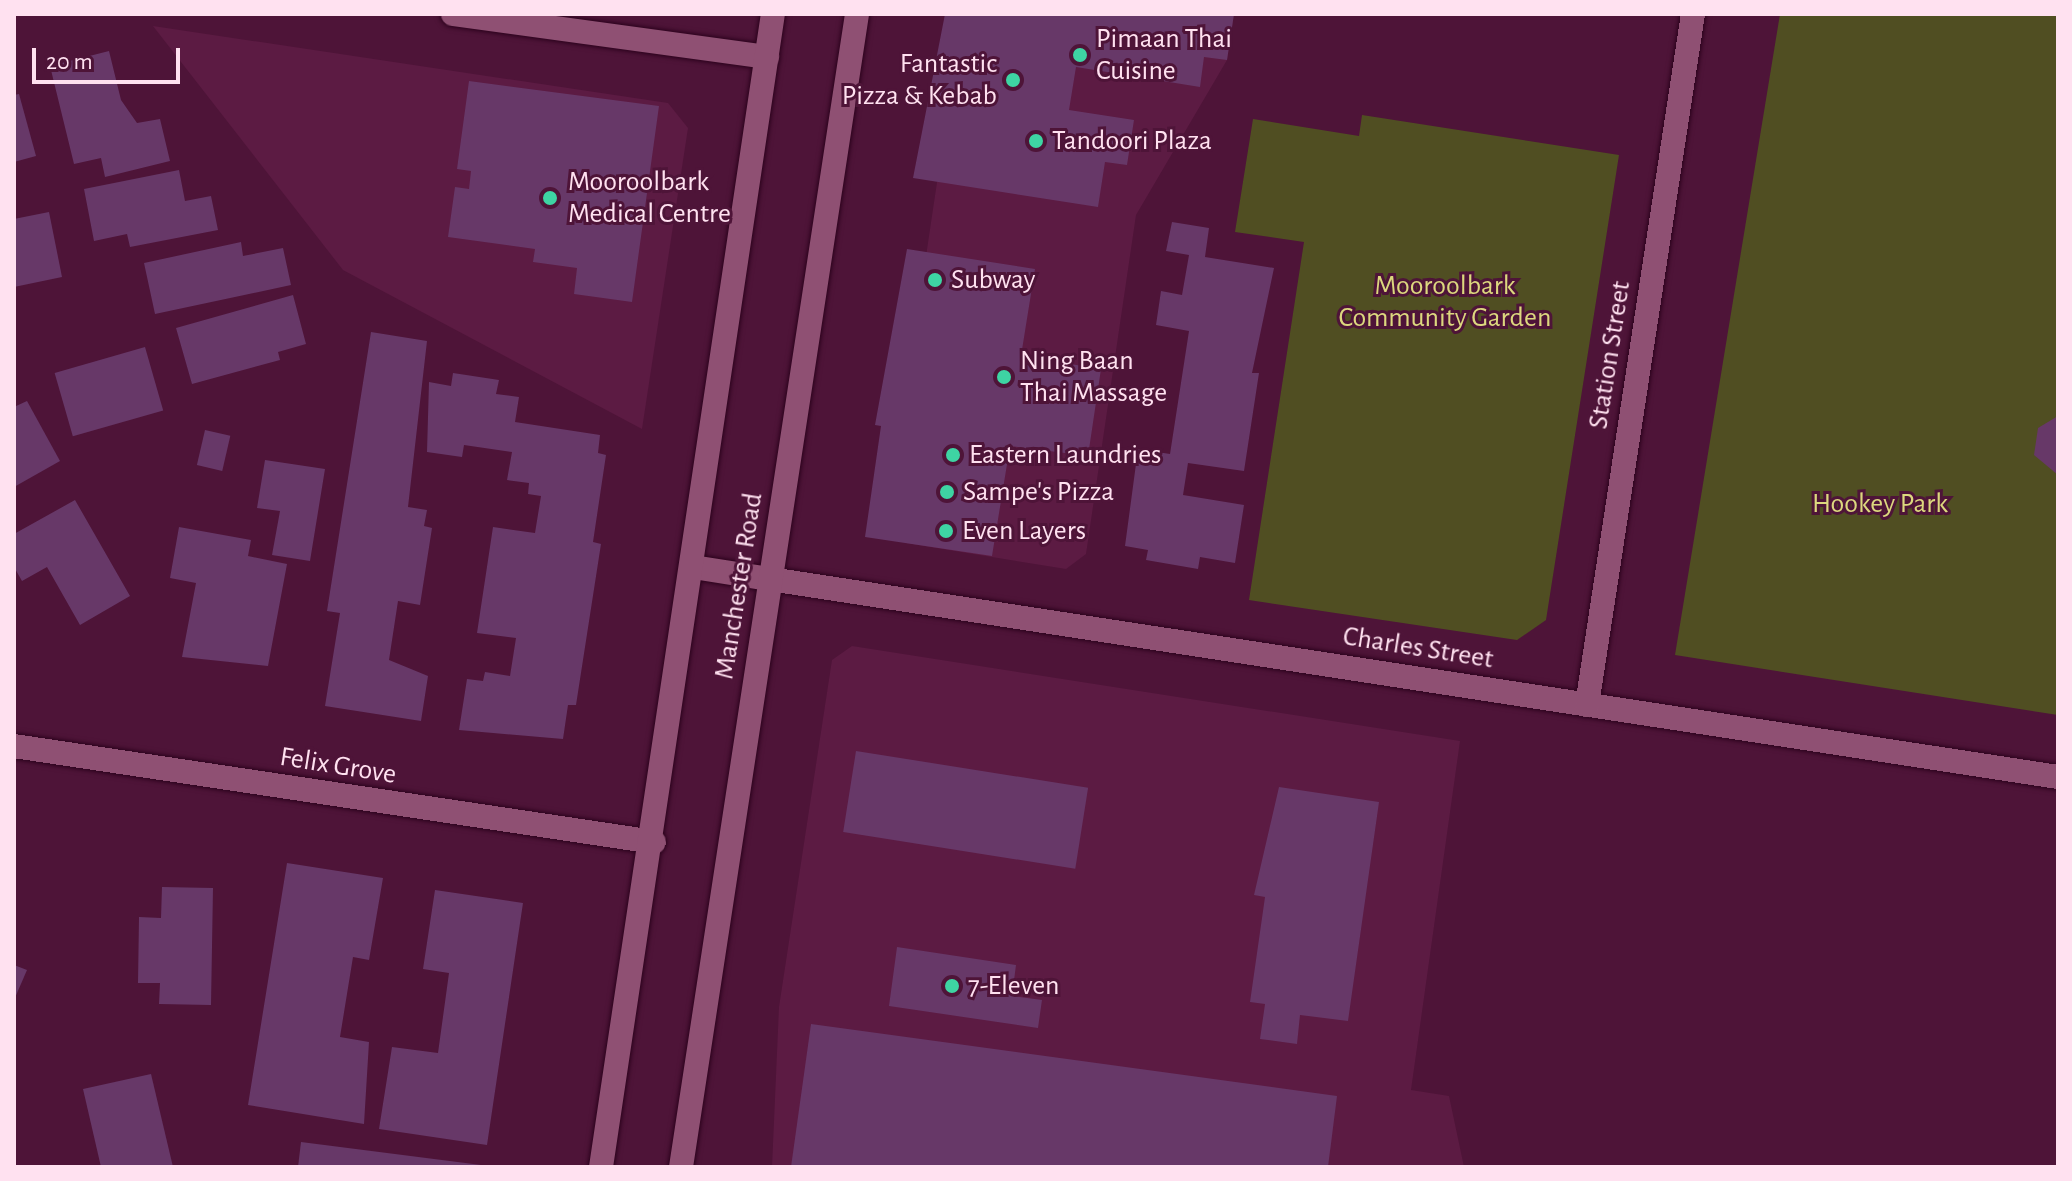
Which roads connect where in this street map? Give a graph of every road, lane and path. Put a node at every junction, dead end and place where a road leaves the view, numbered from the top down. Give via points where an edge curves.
1 (453, 14) edge
2 (773, 14) edge
3 (857, 14) edge
4 (1693, 14) edge
5 (767, 57) junction
6 (693, 567) junction
7 (770, 579) junction
8 (1587, 705) junction
9 (14, 746) edge
10 (2058, 777) edge
11 (654, 842) junction
12 (601, 1167) edge
13 (681, 1167) edge

1 - 5 street
2 - 5 street, Manchester Road
3 - 7 street, Manchester Road
4 - 8 street, Station Street
5 - 6 street, Manchester Road
6 - 7 street, Charles Street
6 - 11 street, Manchester Road
7 - 8 street, Charles Street
7 - 13 street, Manchester Road
8 - 10 street, Charles Street
9 - 11 street, Felix Grove
11 - 12 street, Manchester Road

